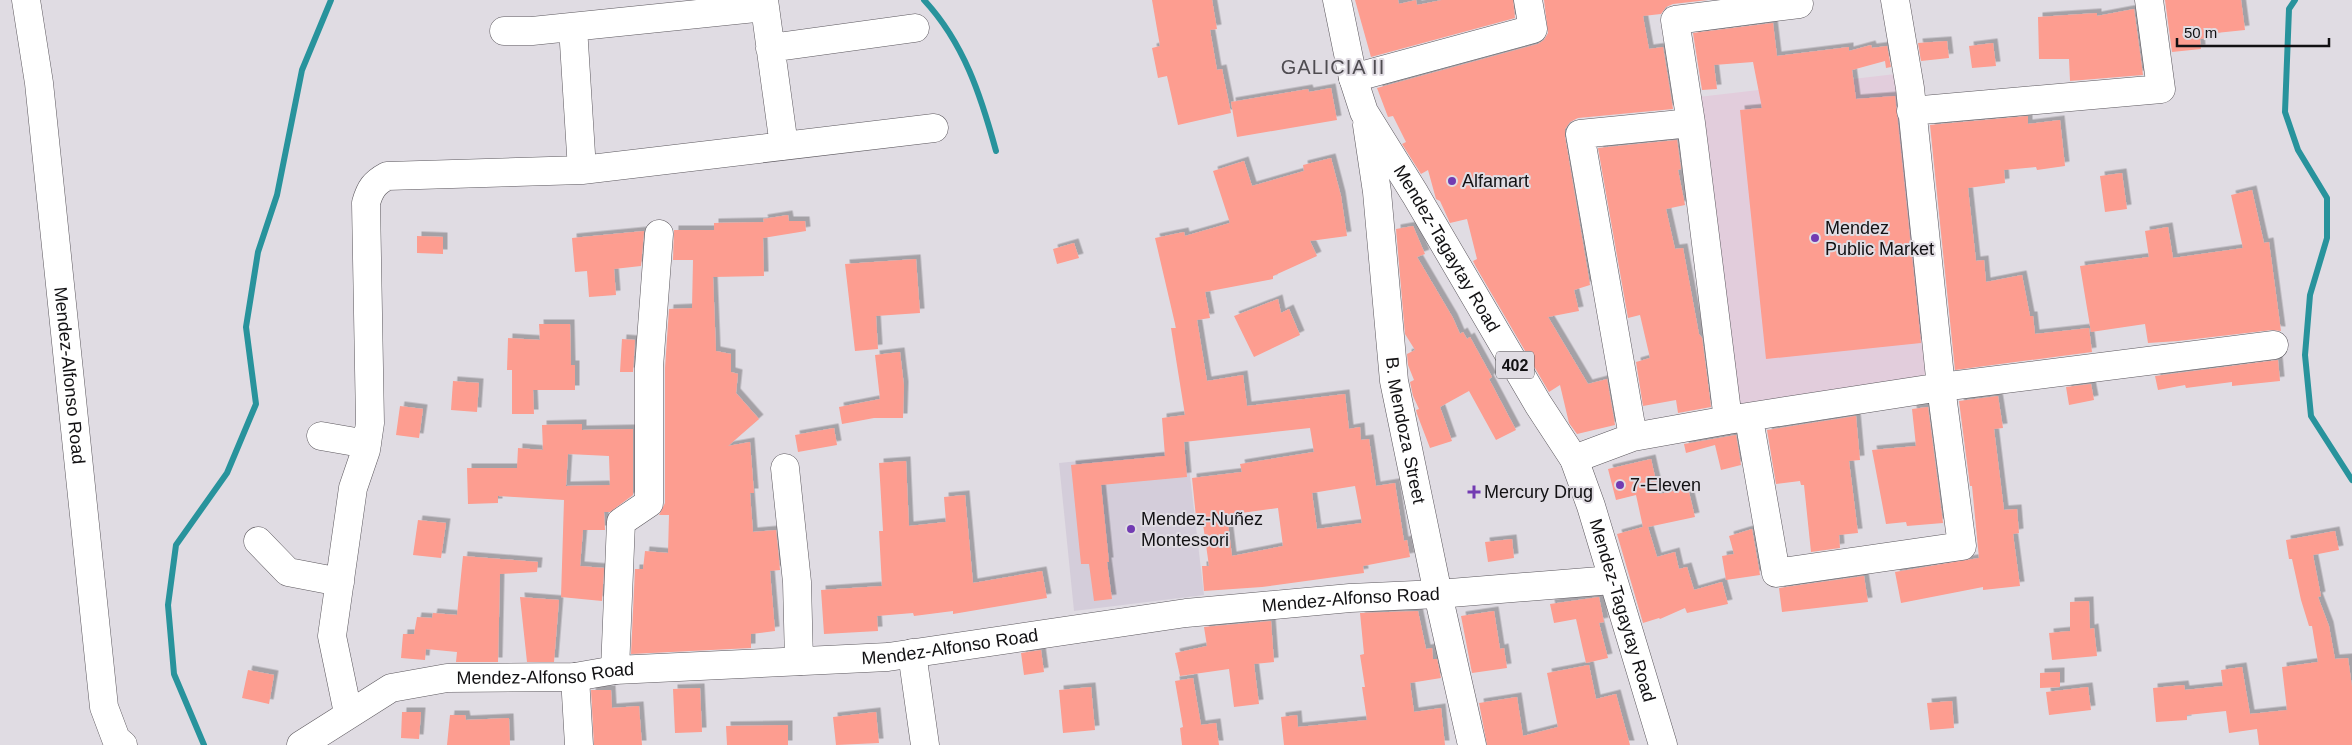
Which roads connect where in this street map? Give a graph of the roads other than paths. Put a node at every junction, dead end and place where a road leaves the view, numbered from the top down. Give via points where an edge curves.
1 (26, 0) edge
2 (1336, 0) edge
3 (1528, 0) edge
4 (1895, 0) edge
5 (2149, 0) edge
6 (764, 3) edge
7 (1799, 4) dead end
8 (572, 27) junction
9 (915, 28) dead end
10 (504, 31) dead end
11 (770, 48) junction
12 (1353, 78) junction
13 (1911, 100) junction
14 (1364, 112) junction
15 (1691, 123) junction
16 (934, 128) dead end
17 (784, 146) junction
18 (582, 170) junction
19 (1415, 194) junction
20 (1377, 202) junction
21 (659, 234) dead end
22 (2274, 345) dead end
23 (1941, 387) junction
24 (1739, 420) junction
25 (321, 436) dead end
26 (1632, 437) junction
27 (367, 444) junction
28 (1574, 459) junction
29 (785, 468) dead end
30 (258, 541) dead end
31 (1612, 580) junction
32 (340, 582) junction
33 (1438, 594) junction
34 (912, 653) junction
35 (800, 661) junction
36 (615, 670) junction
37 (575, 677) junction
38 (348, 713) junction
39 (123, 745) edge
40 (301, 745) edge
41 (579, 745) edge
42 (925, 745) edge
43 (1472, 745) edge
44 (1663, 745) edge

1 - 39 street, Mendez-Alfonso Road via 38,83 104,707 116,739
2 - 12 street, Mendez-Tagaytay Road / 402
3 - 12 street via 1533,29
4 - 13 street
5 - 13 street via 2161,89
6 - 8 street
6 - 11 street
7 - 15 street via 1674,20
8 - 10 street
8 - 18 street
9 - 11 street
11 - 17 street
12 - 14 street, Mendez-Tagaytay Road / 402
13 - 23 street
14 - 19 street, Mendez-Tagaytay Road / 402
14 - 20 street, B. Mendoza Street
15 - 24 street
15 - 26 street via 1580,134
16 - 17 street
17 - 18 street
18 - 27 street via 387,176 369,190 366,203 370,424
19 - 20 street via 1395,193
19 - 28 street, Mendez-Tagaytay Road / 402 via 1538,404
20 - 33 street, B. Mendoza Street via 1394,381
21 - 36 street via 649,366 648,503 621,522
22 - 23 street
23 - 24 street
23 - 24 street via 1962,546 1776,573
24 - 26 street
25 - 27 street
26 - 28 street
27 - 32 street via 353,488
28 - 31 street, Mendez-Tagaytay Road / 402
29 - 35 street via 796,573
30 - 32 street via 288,572
31 - 33 street, Mendez-Alfonso Road
31 - 44 street, Mendez-Tagaytay Road / 402
32 - 38 street via 332,636
33 - 34 street, Mendez-Alfonso Road via 1350,598 1186,613
33 - 43 street, B. Mendoza Street
34 - 35 street, Mendez-Alfonso Road
34 - 42 street
35 - 36 street, Mendez-Alfonso Road
36 - 37 street, Mendez-Alfonso Road
37 - 38 street, Mendez-Alfonso Road via 447,678 391,688
37 - 41 street
38 - 40 street, Mendez-Alfonso Road

